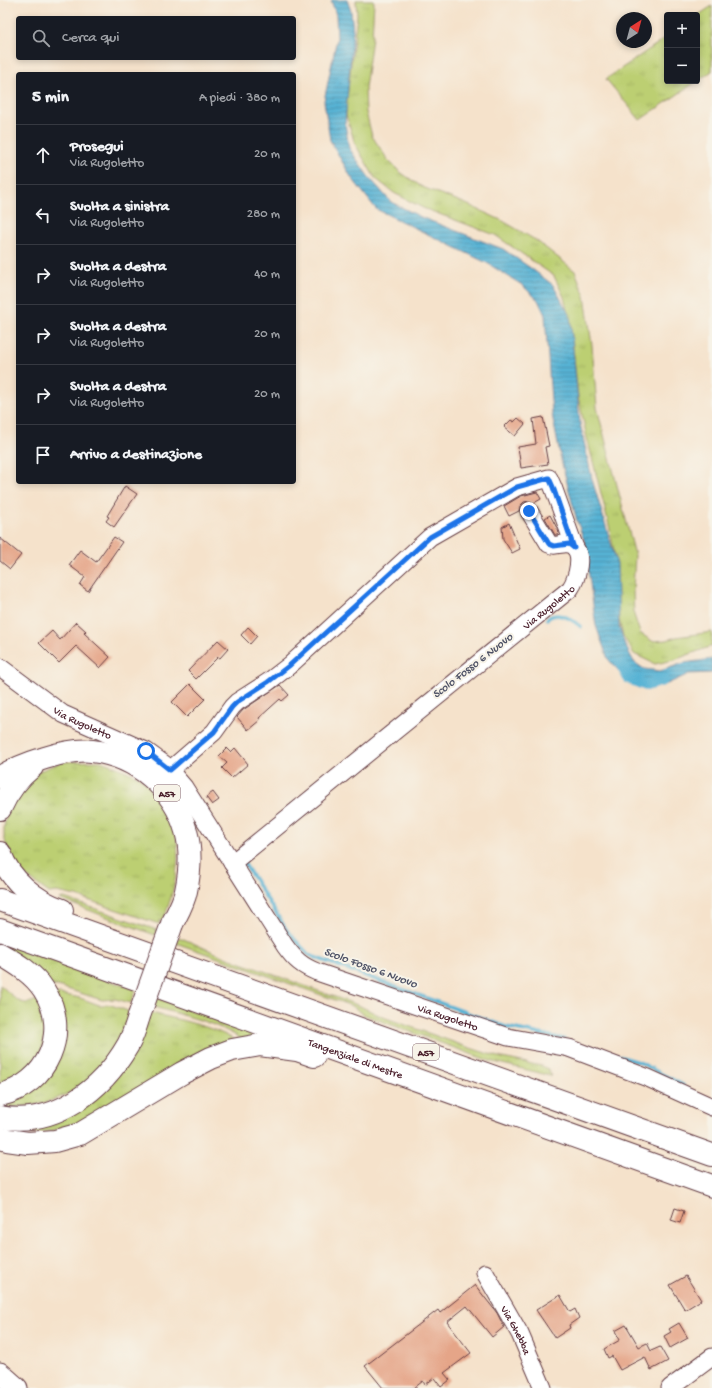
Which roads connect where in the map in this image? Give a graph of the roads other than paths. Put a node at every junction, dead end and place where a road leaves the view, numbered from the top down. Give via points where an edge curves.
1 (529, 511) dead end
2 (574, 548) junction
3 (0, 667) edge
4 (43, 759) junction
5 (170, 770) junction
6 (0, 776) edge
7 (0, 809) edge
8 (0, 853) edge
9 (232, 863) junction
10 (0, 900) edge
11 (0, 930) edge
12 (139, 950) junction
13 (0, 954) edge
14 (435, 1086) junction
15 (0, 1095) edge
16 (712, 1107) edge
17 (0, 1117) edge
18 (0, 1138) edge
19 (712, 1155) edge
20 (712, 1186) edge
21 (485, 1273) dead end
22 (712, 1357) edge
23 (0, 1373) edge
24 (17, 1388) edge
25 (543, 1388) edge
26 (670, 1388) edge

1 - 2 street via 549,544 569,544
2 - 5 street, Via Rugoletto via 549,478 517,487 430,537 290,665 237,702 214,732
2 - 9 street, Via Rugoletto via 578,557 578,570 568,592
3 - 5 street, Via Rugoletto via 63,714 146,751
4 - 6 highway, A57
4 - 7 highway, A57 via 20,776
4 - 17 highway, A57, bridge via 64,753 91,750 117,756 155,779 169,795 186,830 189,850 186,892 128,1044 105,1077 92,1091 69,1106 46,1115
5 - 9 street, Via Rugoletto
8 - 12 highway via 16,881 40,900 126,933
9 - 16 street, Via Rugoletto via 285,946 306,968 508,1037 569,1048 648,1078
10 - 12 highway, A57
11 - 14 highway, Tangenziale di Mestre
12 - 19 highway, A57
13 - 15 highway via 25,970 46,994 55,1020 55,1040 42,1069 18,1090
14 - 18 highway via 394,1085 297,1050 260,1045 211,1058 80,1134 55,1141 28,1142
14 - 20 highway, Tangenziale di Mestre
21 - 25 street, Via Ghebba via 520,1334
22 - 26 street
23 - 24 main road

